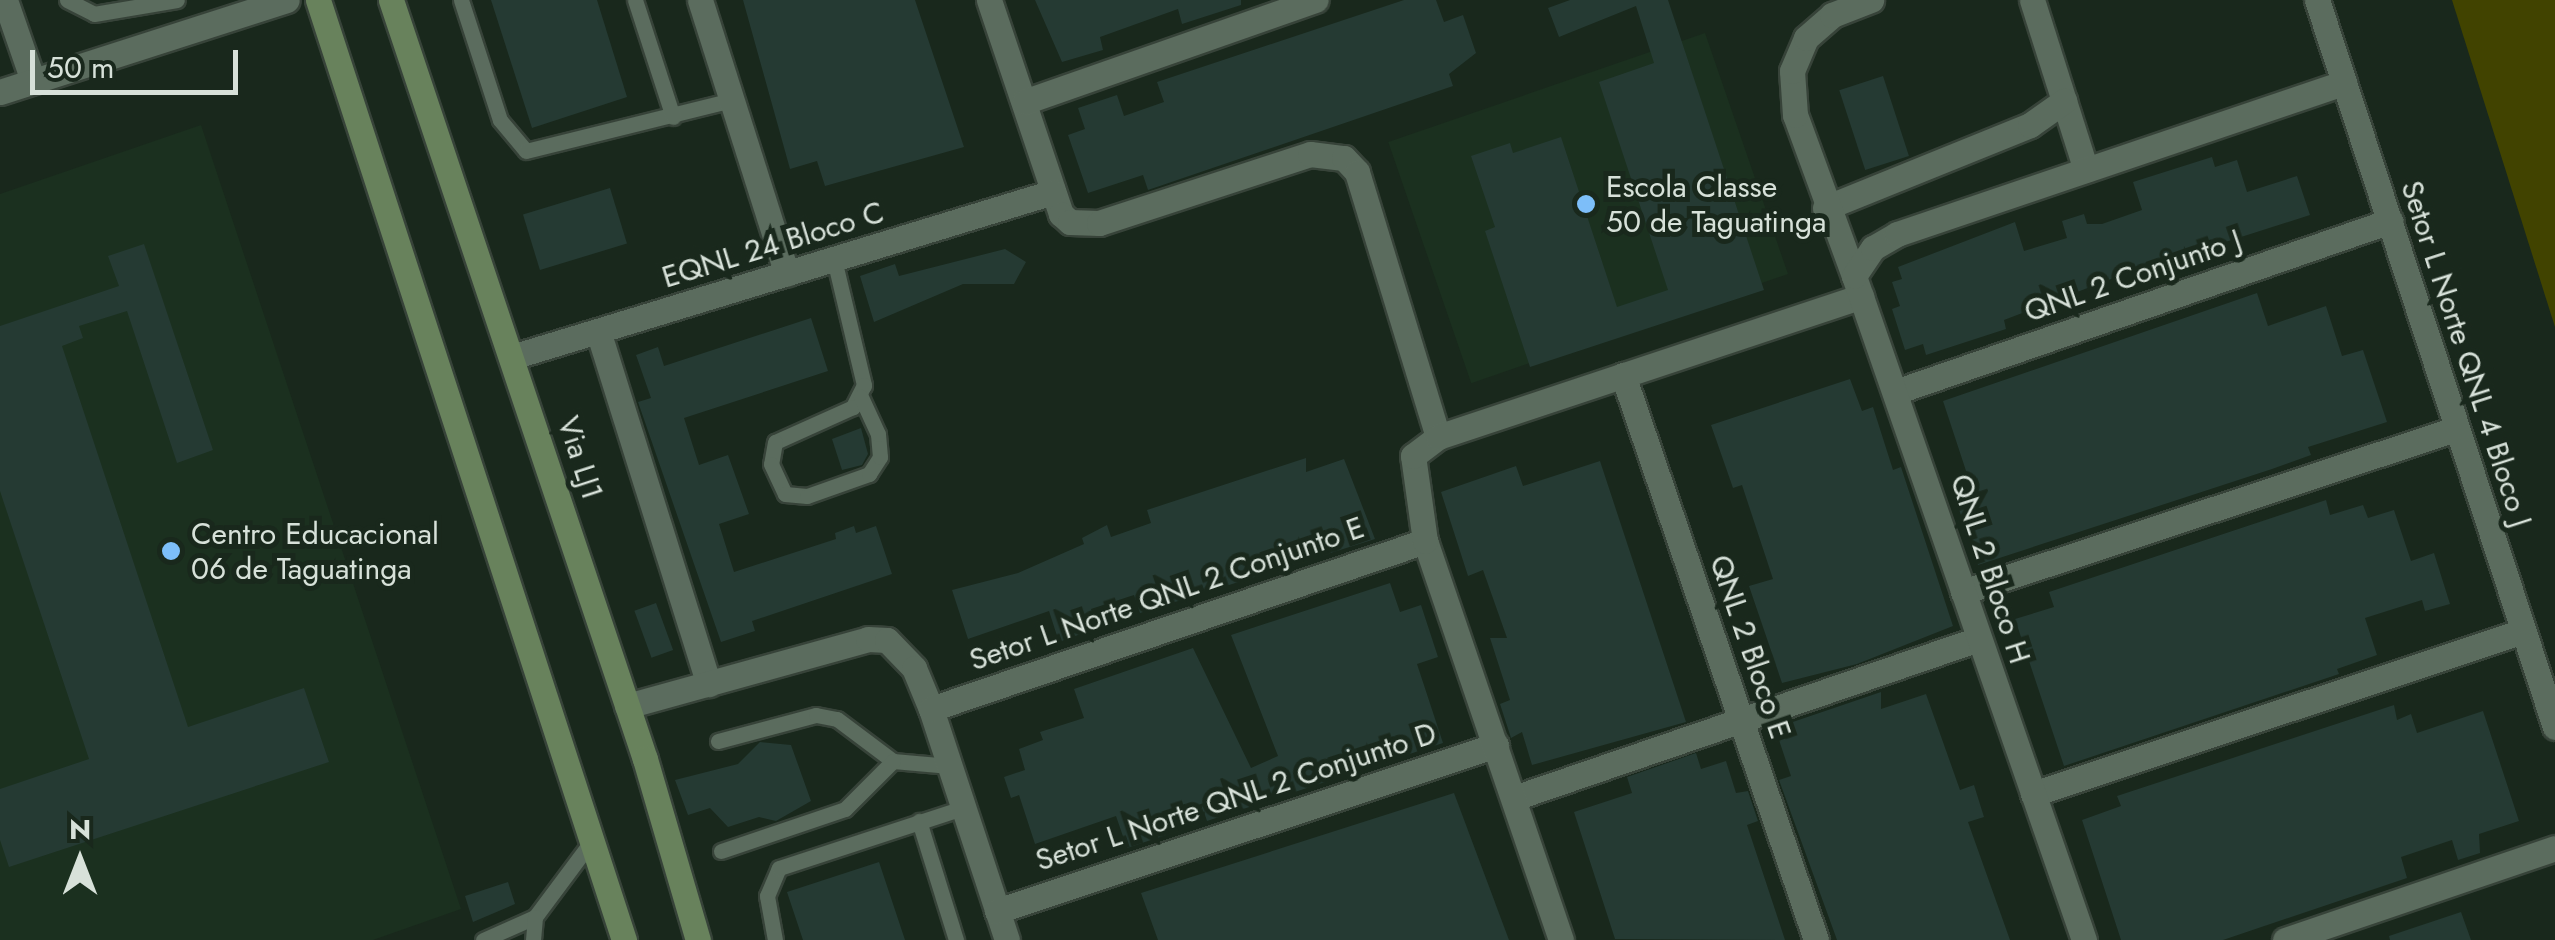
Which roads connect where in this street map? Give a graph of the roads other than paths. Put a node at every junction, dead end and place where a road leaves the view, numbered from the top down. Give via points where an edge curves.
1 (5, 0) edge
2 (67, 0) edge
3 (177, 0) edge
4 (286, 0) edge
5 (318, 0) edge
6 (390, 0) edge
7 (461, 0) edge
8 (635, 0) edge
9 (700, 0) edge
10 (989, 0) edge
11 (1316, 0) edge
12 (1871, 0) edge
13 (2032, 0) edge
14 (2317, 0) edge
15 (33, 81) junction
16 (2344, 83) junction
17 (0, 92) edge
18 (732, 100) junction
19 (2064, 101) junction
20 (1024, 102) junction
21 (672, 117) junction
22 (2086, 170) junction
23 (1053, 192) junction
24 (1826, 208) junction
25 (2390, 221) junction
26 (834, 259) junction
27 (788, 274) junction
28 (1858, 286) junction
29 (598, 334) junction
30 (512, 357) junction
31 (1623, 375) junction
32 (1898, 391) junction
33 (861, 397) junction
34 (2455, 429) junction
35 (1429, 441) junction
36 (1425, 541) junction
37 (1964, 592) junction
38 (2523, 632) junction
39 (1979, 639) junction
40 (709, 684) junction
41 (627, 706) junction
42 (931, 709) junction
43 (1741, 719) junction
44 (2555, 728) edge
45 (718, 742) dead end
46 (1496, 745) junction
47 (892, 761) junction
48 (950, 766) junction
49 (2034, 794) junction
50 (1514, 798) junction
51 (963, 808) junction
52 (919, 822) junction
53 (590, 842) junction
54 (2555, 848) edge
55 (721, 851) dead end
56 (997, 911) junction
57 (536, 917) junction
58 (483, 940) edge
59 (533, 940) edge
60 (624, 940) edge
61 (698, 940) edge
62 (776, 940) edge
63 (956, 940) edge
64 (1007, 940) edge
65 (1560, 940) edge
66 (1816, 940) edge
67 (2084, 940) edge
68 (2285, 940) edge

1 - 15 street
2 - 3 lane via 94,14
4 - 15 street
5 - 53 main road
6 - 30 main road, Via LJ1
7 - 21 lane via 500,120 526,151
8 - 21 lane
9 - 18 street
10 - 20 street
11 - 20 street
12 - 24 street, QNL 2 Bloco H via 1832,15 1806,38 1792,71 1795,116
13 - 19 street
14 - 16 street, Setor L Norte QNL 4 Bloco J
15 - 17 street
16 - 22 street
16 - 25 street, Setor L Norte QNL 4 Bloco J
18 - 21 lane
18 - 27 street
19 - 22 street
19 - 24 street via 2030,126
20 - 23 street
22 - 28 street via 1897,234 1873,248
23 - 26 street, EQNL 24 Bloco C
23 - 35 street via 1070,222 1099,224 1310,154 1344,158 1356,172
24 - 28 street, QNL 2 Bloco H
25 - 32 street, QNL 2 Conjunto J
25 - 34 street, Setor L Norte QNL 4 Bloco J
26 - 27 street, EQNL 24 Bloco C
26 - 33 lane via 862,366
27 - 29 street, EQNL 24 Bloco C
28 - 31 street
28 - 32 street, QNL 2 Bloco H
29 - 30 street, EQNL 24 Bloco C
29 - 40 street
30 - 41 main road, Via LJ1
31 - 35 street
31 - 43 street, QNL 2 Bloco E
32 - 37 street, QNL 2 Bloco H
33 - 33 lane via 834,418 774,442 771,464 785,494 806,496 869,474 880,457 878,434
34 - 37 street
34 - 38 street, Setor L Norte QNL 4 Bloco J
35 - 36 street via 1411,466
36 - 42 street, Setor L Norte QNL 2 Conjunto E
36 - 46 street
37 - 39 street, QNL 2 Bloco H
38 - 44 street, Setor L Norte QNL 4 Bloco J
38 - 49 street
39 - 43 street
39 - 49 street, QNL 2 Bloco H
40 - 41 street
40 - 42 street via 868,639 900,650
41 - 61 main road, Via LJ1
42 - 48 street
43 - 50 street
43 - 66 street, QNL 2 Bloco E
45 - 47 lane via 816,715 837,719
46 - 50 street
46 - 56 street, Setor L Norte QNL 2 Conjunto D
47 - 48 lane
47 - 55 lane via 845,808
48 - 51 street
49 - 67 street, QNL 2 Bloco H
50 - 65 street
51 - 52 lane
51 - 56 street
52 - 62 lane via 778,868 768,896
52 - 63 lane
53 - 57 lane
53 - 60 main road
54 - 68 street
56 - 64 street
57 - 58 lane
57 - 59 lane

